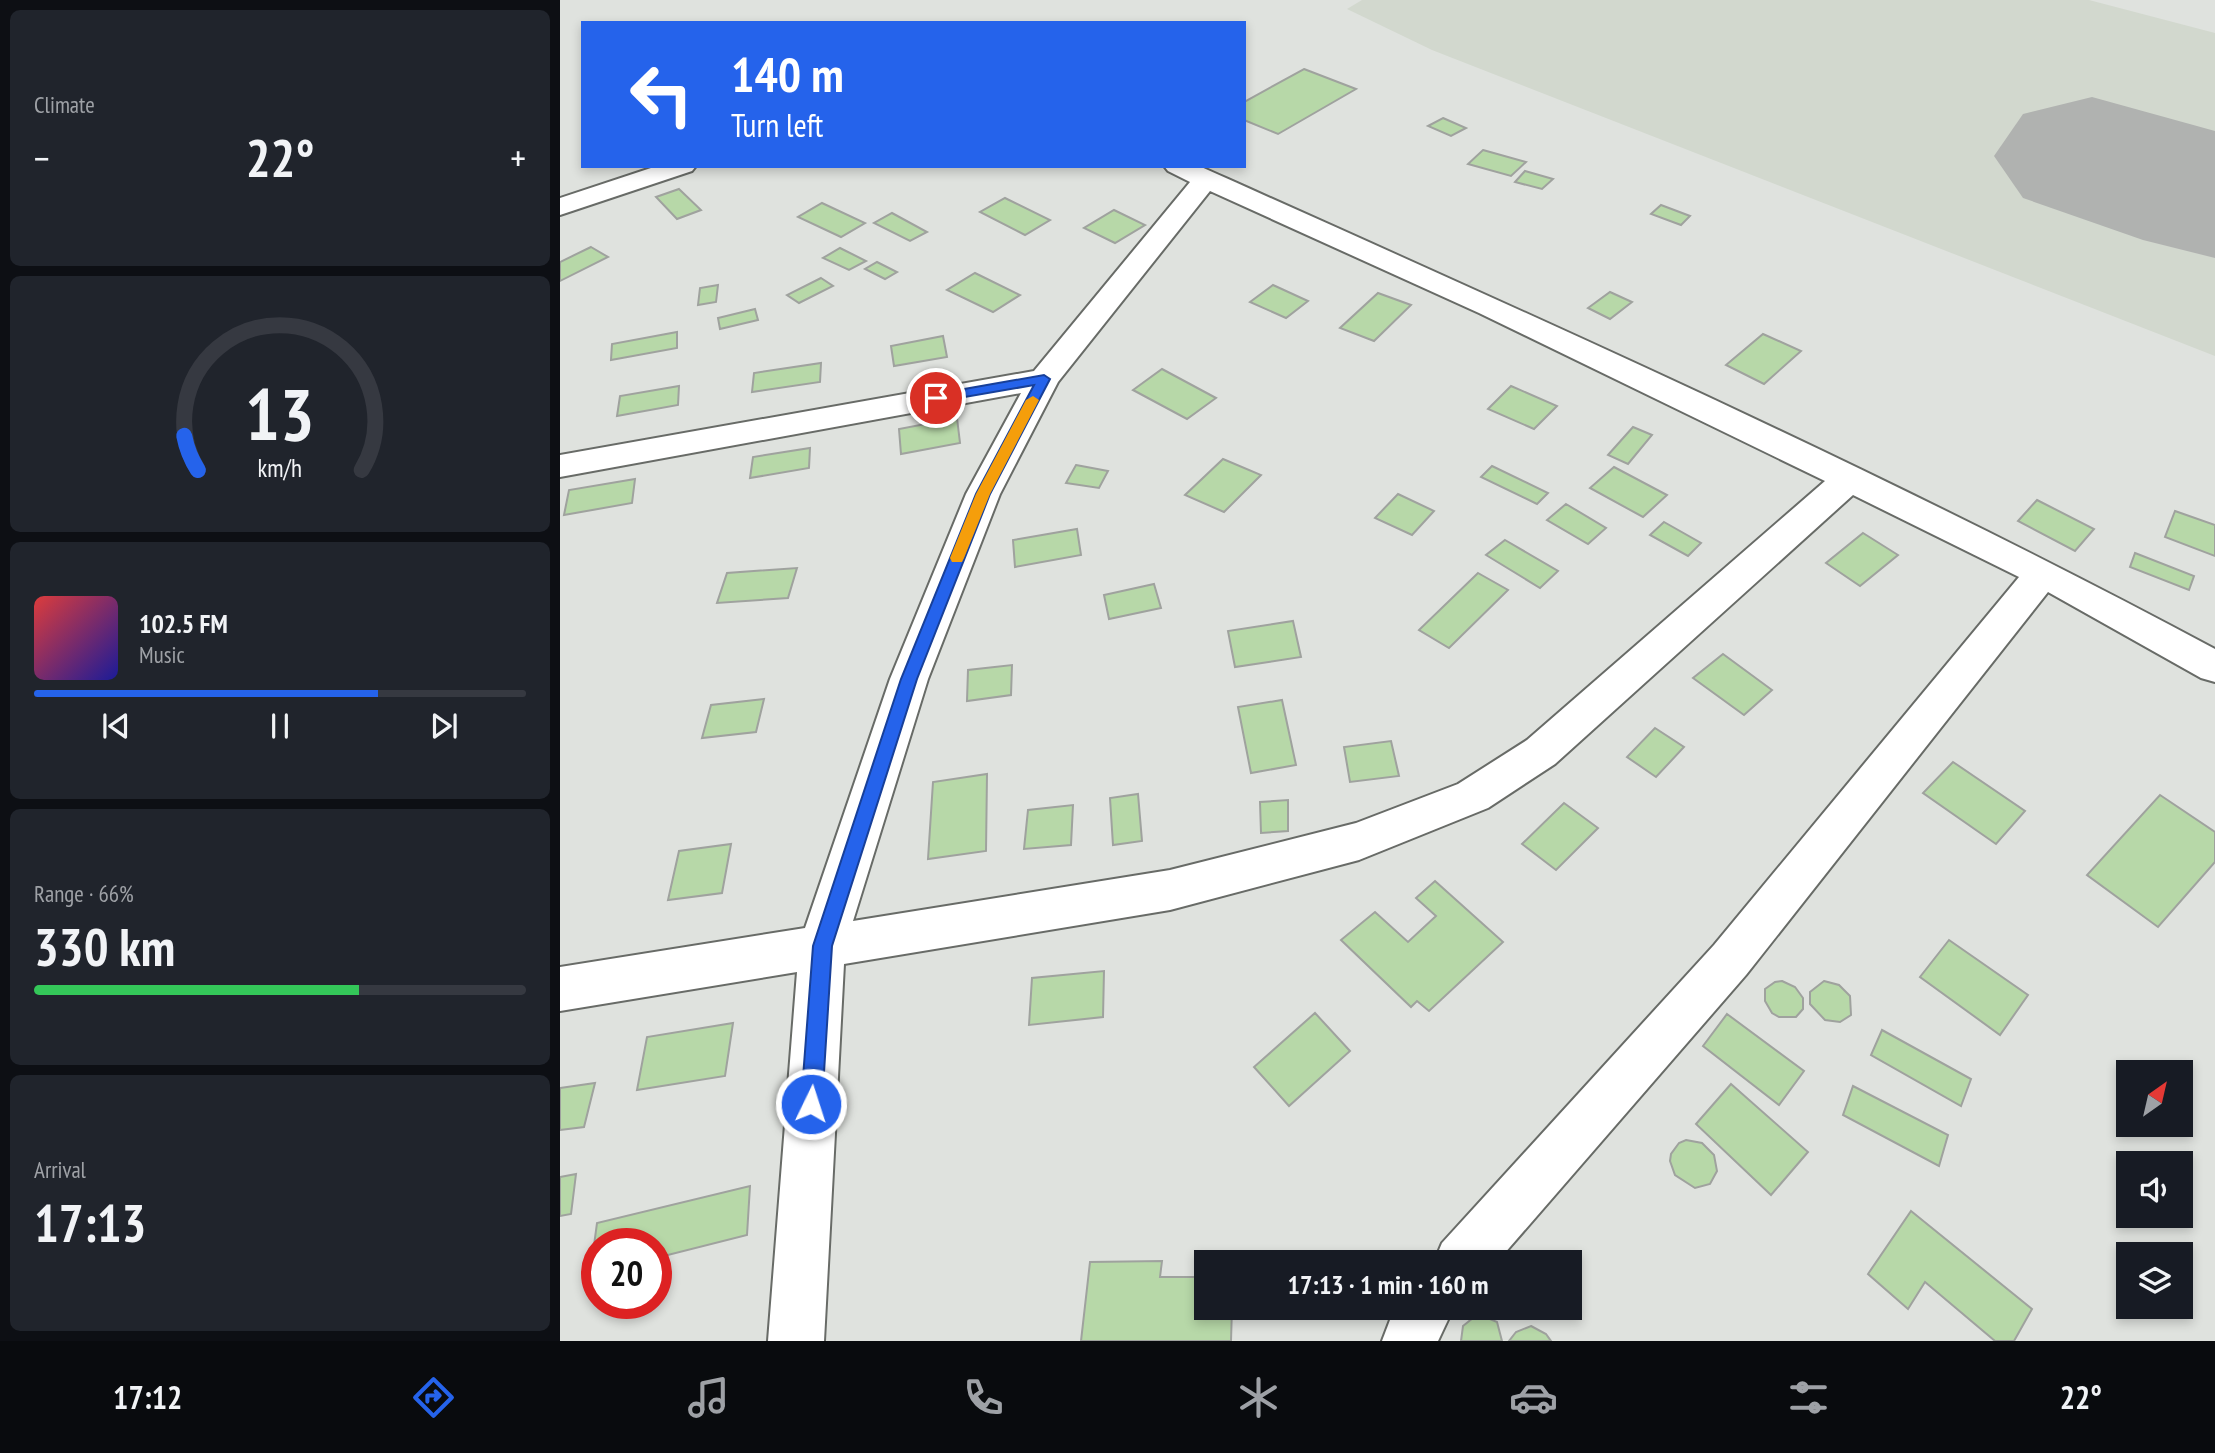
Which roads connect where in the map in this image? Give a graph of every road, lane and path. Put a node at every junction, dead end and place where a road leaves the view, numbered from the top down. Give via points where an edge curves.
1 (678, 168) edge
2 (1191, 173) edge
3 (560, 207) edge
4 (1044, 379) junction
5 (560, 466) edge
6 (1849, 479) junction
7 (2043, 573) junction
8 (2215, 667) edge
9 (822, 946) junction
10 (560, 989) edge
11 (1472, 1250) edge
12 (1418, 1320) edge
13 (796, 1341) edge
14 (1410, 1341) edge

1 - 3 street
2 - 4 street
2 - 6 street via 1489,307
4 - 5 street
4 - 9 street via 983,494 909,679
6 - 7 street
6 - 9 street via 1541,752 1473,796 1359,841 1170,890
7 - 8 street
7 - 11 street via 1730,960
9 - 10 street
9 - 13 street
12 - 14 street

